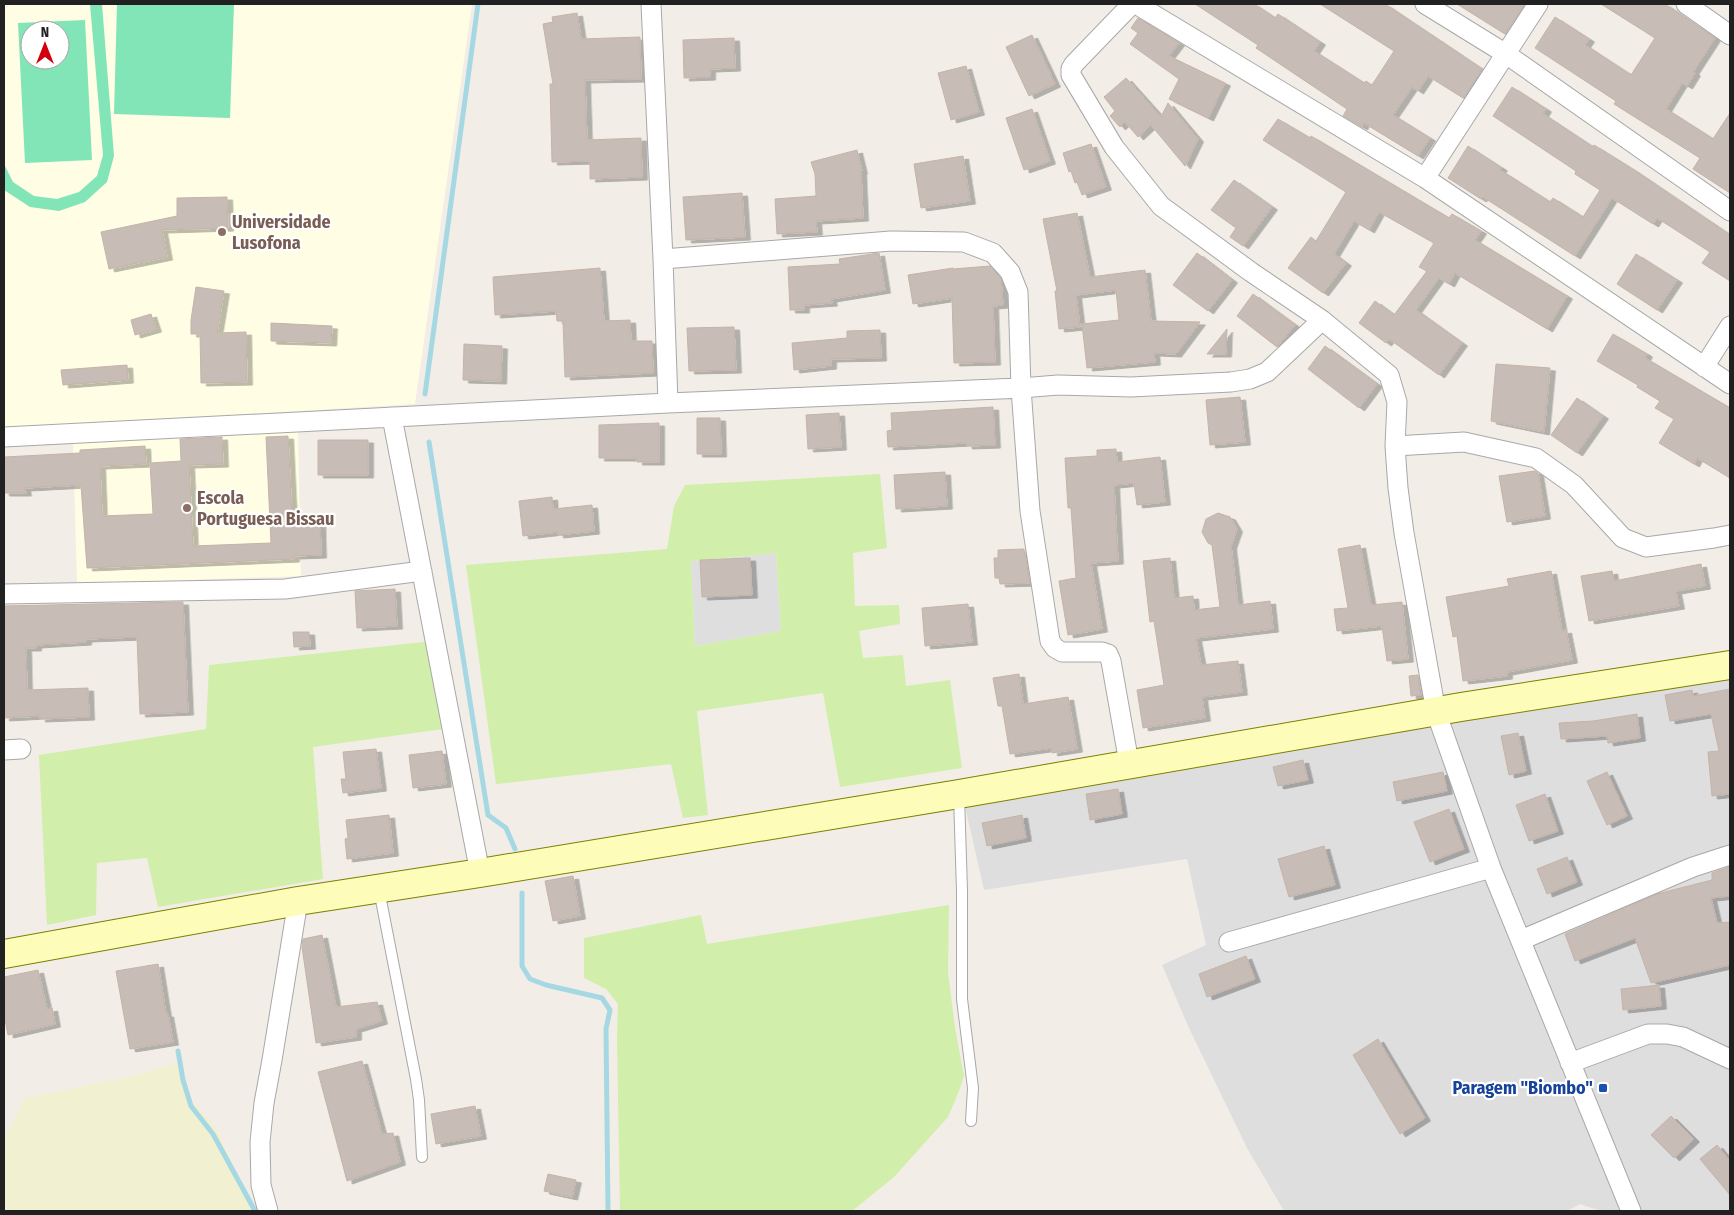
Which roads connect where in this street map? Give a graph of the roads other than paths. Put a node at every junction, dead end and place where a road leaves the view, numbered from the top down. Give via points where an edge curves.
1 (651, 4) edge
2 (1132, 4) edge
3 (1136, 4) edge
4 (1425, 4) edge
5 (1538, 4) edge
6 (1686, 4) edge
7 (1730, 35) edge
8 (1506, 54) junction
9 (1425, 178) junction
10 (1730, 211) edge
11 (664, 259) junction
12 (1322, 320) junction
13 (1730, 326) edge
14 (1704, 366) junction
15 (1730, 384) edge
16 (1021, 388) junction
17 (668, 403) junction
18 (392, 417) junction
19 (4, 437) edge
20 (1395, 446) junction
21 (1730, 535) edge
22 (422, 571) junction
23 (4, 594) edge
24 (1730, 666) edge
25 (1436, 712) junction
26 (1129, 763) junction
27 (959, 794) junction
28 (1730, 854) edge
29 (1492, 868) junction
30 (480, 873) junction
31 (379, 889) junction
32 (298, 901) junction
33 (1521, 940) junction
34 (1229, 942) dead end
35 (4, 954) edge
36 (1730, 1059) edge
37 (1570, 1063) junction
38 (972, 1121) dead end
39 (422, 1157) dead end
40 (268, 1211) edge
41 (1631, 1211) edge

1 - 11 street
2 - 12 street via 1071,69 1071,75 1114,147 1161,206
3 - 9 street
4 - 8 street
5 - 8 street
6 - 7 street
8 - 9 street
8 - 10 street
9 - 14 street
11 - 16 street via 891,241 964,242 993,253 1010,272 1018,292
11 - 17 street
12 - 16 street via 1267,372 1250,379 1131,387 1058,385
12 - 20 street via 1389,375 1397,402
13 - 14 street
14 - 15 street
16 - 17 street
16 - 26 street via 1030,511 1050,641 1062,652 1108,654
17 - 18 street
18 - 19 street
18 - 22 street
20 - 21 street via 1464,442 1536,458 1574,485 1623,538 1646,547
20 - 25 street via 1404,533
22 - 23 street via 285,589
22 - 30 street
24 - 25 main road
25 - 26 main road
25 - 29 street
26 - 27 main road
27 - 30 main road
27 - 38 lane via 962,999 973,1088
28 - 33 street
29 - 33 street
29 - 34 street
30 - 31 main road
31 - 32 main road
31 - 39 lane via 416,1079
32 - 35 main road
32 - 40 street via 260,1142 261,1176
33 - 37 street
36 - 37 street via 1683,1037 1648,1034
37 - 41 street

